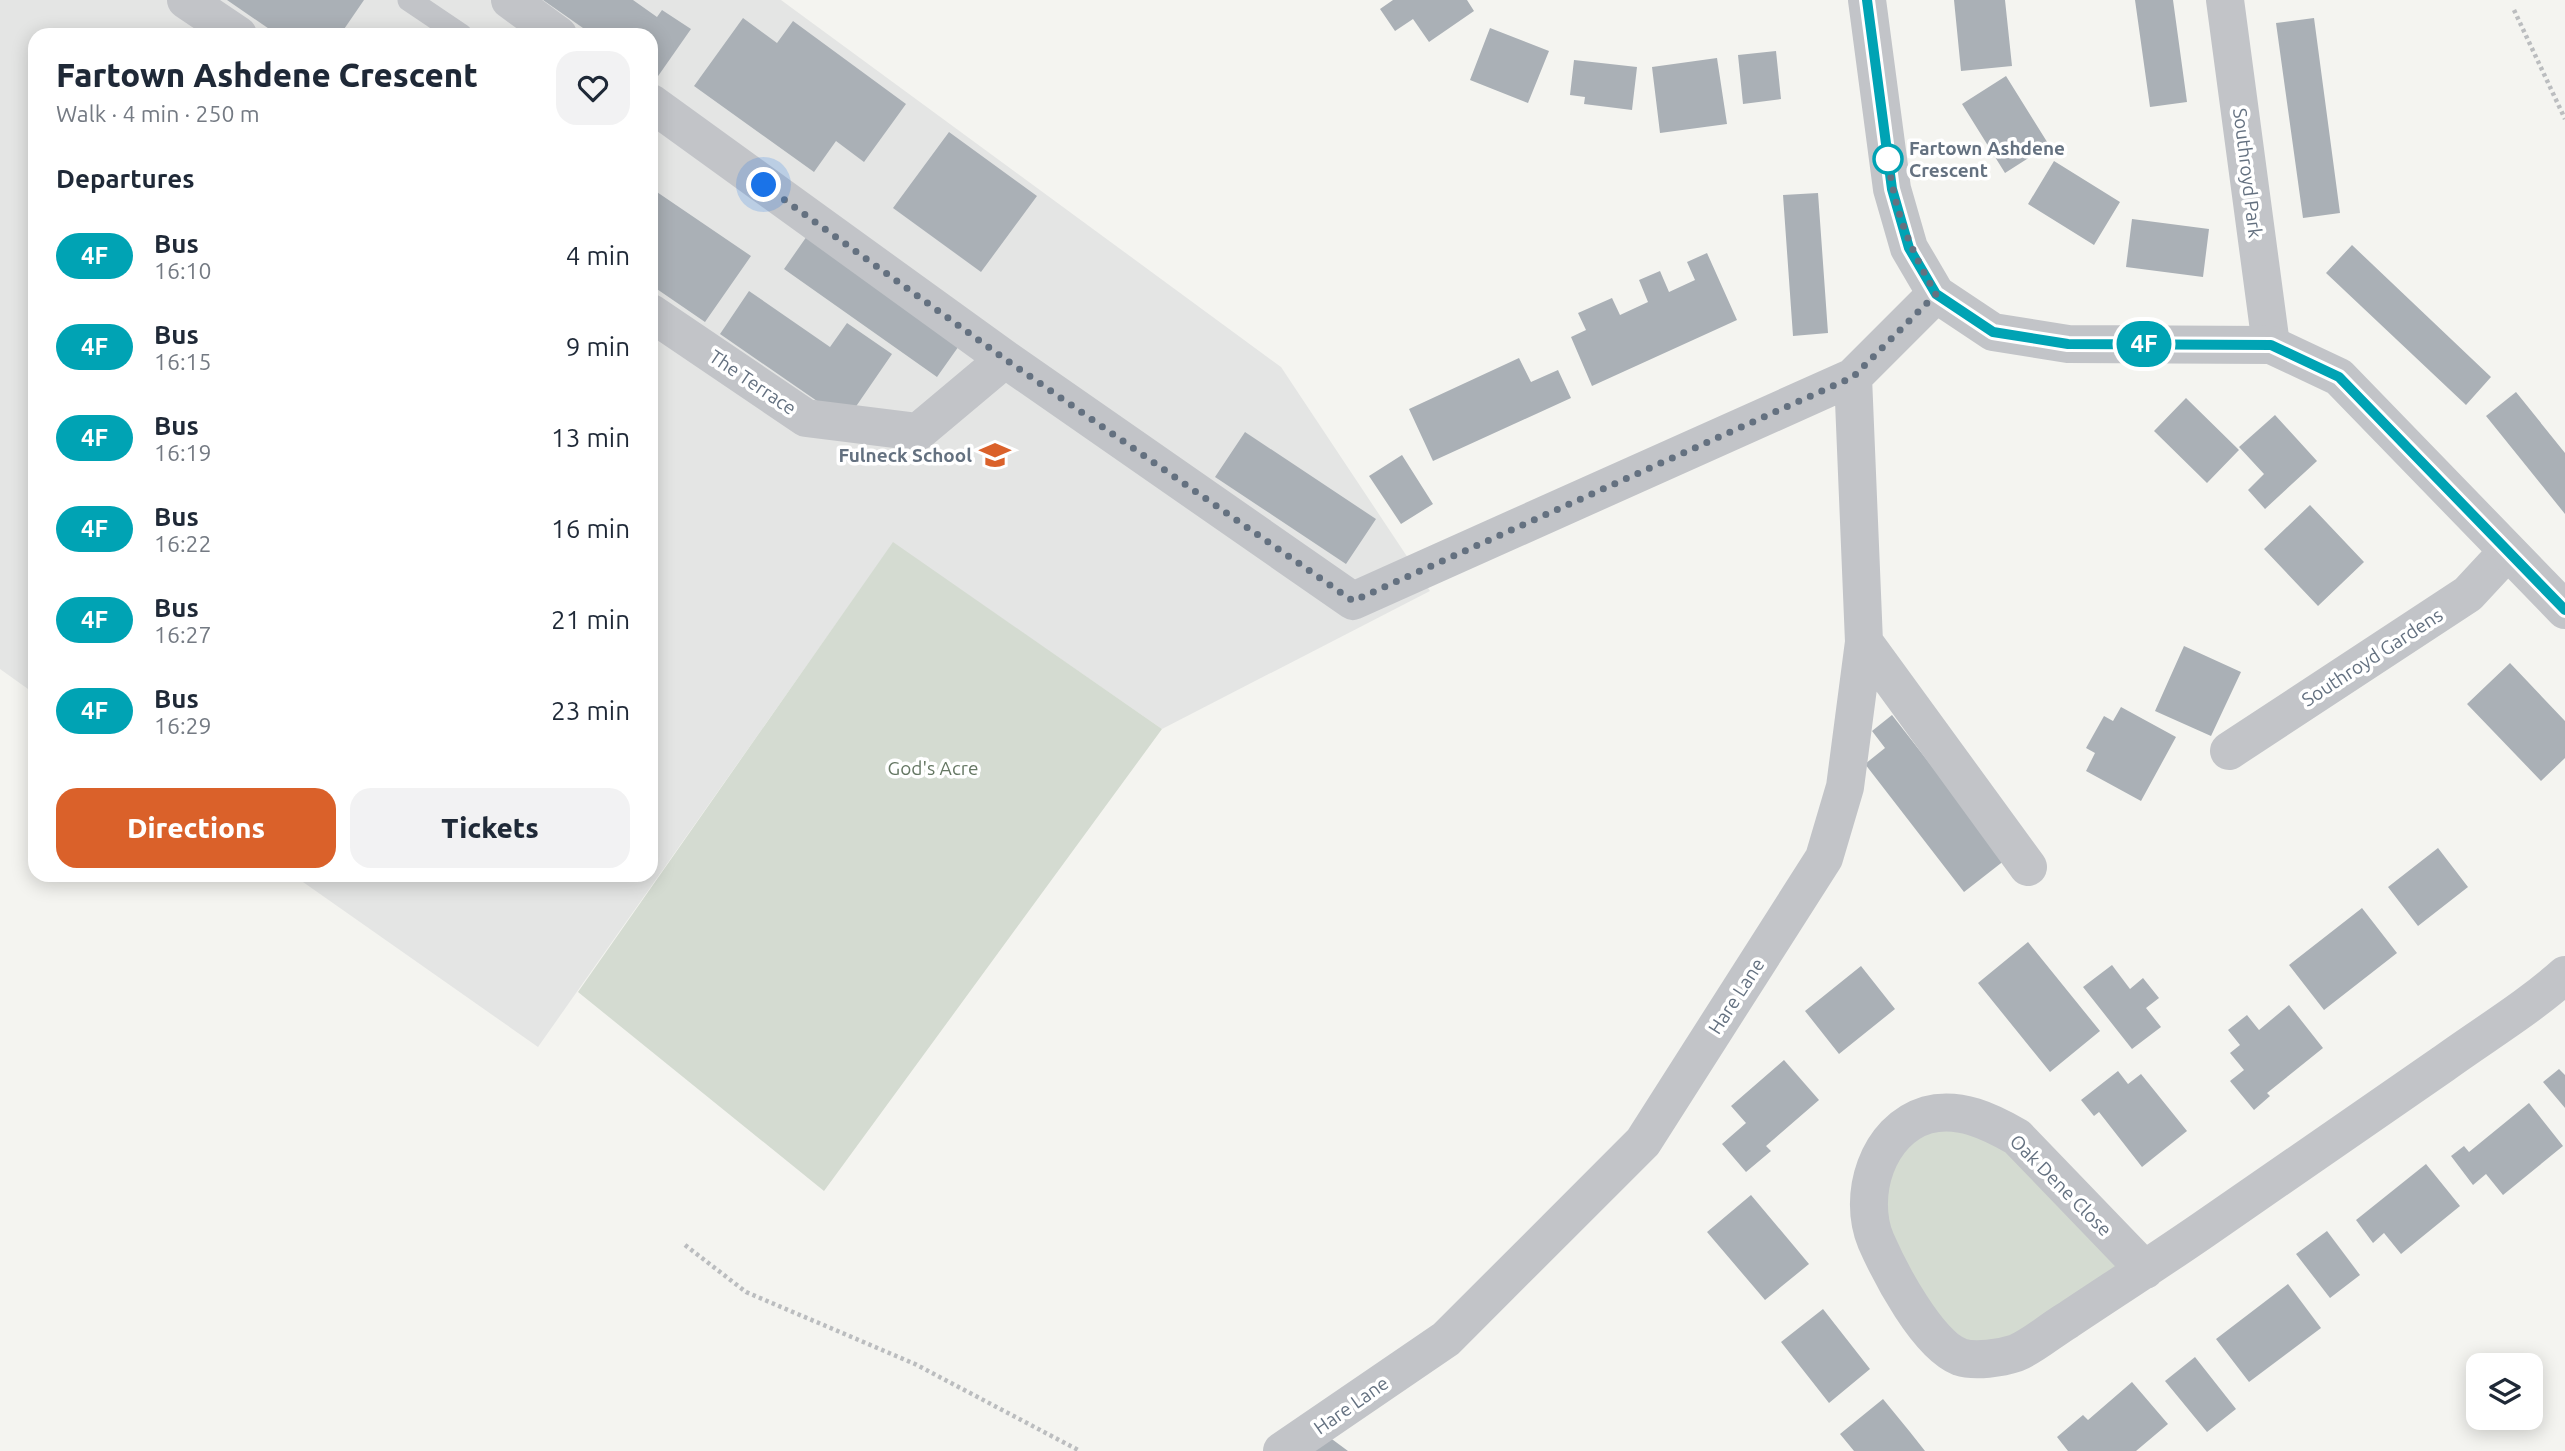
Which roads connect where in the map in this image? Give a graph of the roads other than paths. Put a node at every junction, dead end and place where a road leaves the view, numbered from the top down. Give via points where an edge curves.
1 (186, 0) edge
2 (409, 0) edge
3 (510, 0) edge
4 (1867, 0) edge
5 (2225, 0) edge
6 (228, 28) edge
7 (451, 28) edge
8 (548, 28) edge
9 (658, 108) edge
10 (1936, 294) junction
11 (658, 318) edge
12 (2271, 345) junction
13 (1005, 359) junction
14 (1853, 377) junction
15 (2507, 552) junction
16 (2565, 610) edge
17 (1864, 642) junction
18 (2229, 751) dead end
19 (2028, 867) dead end
20 (2565, 975) edge
21 (2145, 1270) junction
22 (1282, 1451) edge

1 - 6 street
2 - 7 lane
3 - 8 street
4 - 10 street via 1892,189 1909,248
5 - 12 street, Southroyd Park
9 - 13 street
10 - 12 street via 1993,332 2068,344
10 - 14 street
11 - 13 street, The Terrace via 806,418 905,431 918,432
12 - 15 street via 2339,377
13 - 14 street via 1353,601
14 - 17 street, Hare Lane
15 - 16 street
15 - 18 street, Southroyd Gardens via 2468,594
17 - 19 street
17 - 22 street, Hare Lane via 1845,787 1824,858 1643,1142 1446,1339
20 - 21 street, Oak Dene Close
21 - 21 street, Oak Dene Close via 2016,1353 1962,1357 1941,1345 1899,1288 1875,1238 1868,1206 1871,1176 1884,1149 1927,1115 1960,1114 1991,1122 2017,1137

